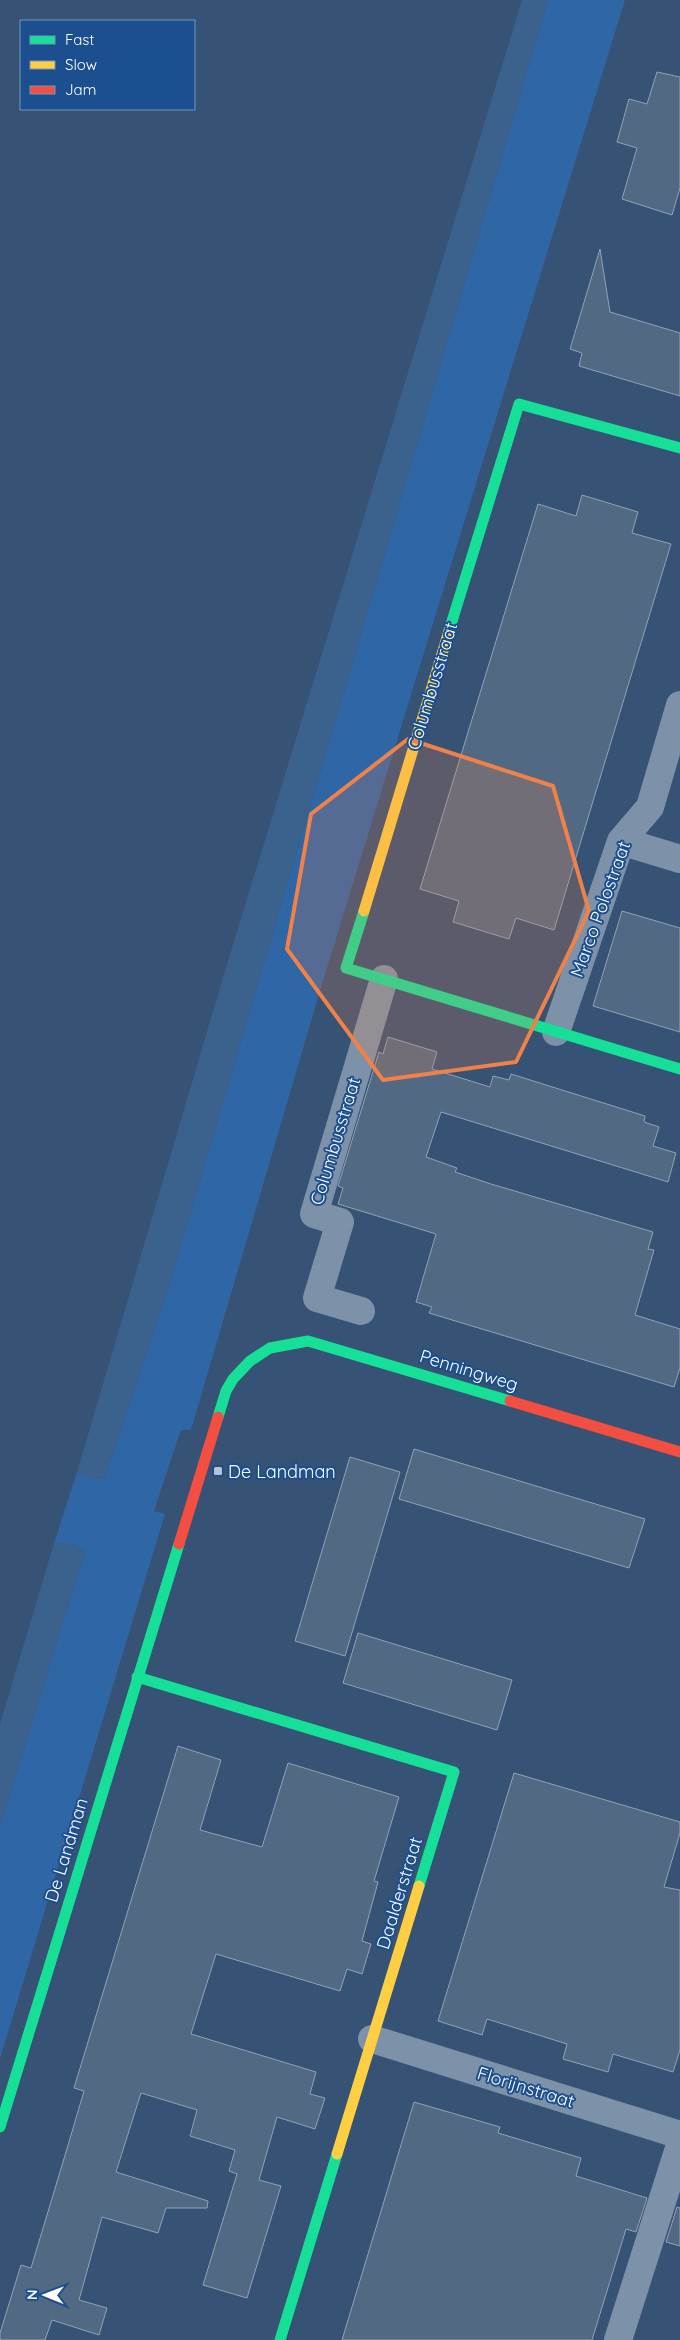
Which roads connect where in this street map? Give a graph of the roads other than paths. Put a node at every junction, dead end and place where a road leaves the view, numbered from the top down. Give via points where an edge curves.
1 (680, 448) edge
2 (680, 705) edge
3 (621, 842) junction
4 (680, 859) edge
5 (384, 979) junction
6 (556, 1032) junction
7 (680, 1069) edge
8 (361, 1311) dead end
9 (249, 1360) joint
10 (680, 1452) edge
11 (136, 1677) junction
12 (372, 2039) junction
13 (0, 2127) edge
14 (680, 2135) edge
15 (680, 2145) edge
16 (280, 2340) edge
17 (618, 2340) edge

1 - 5 street, Columbusstraat via 519,404 346,968
2 - 3 street, Marco Polostraat via 650,807
3 - 4 street
3 - 6 street, Marco Polostraat
5 - 6 street
5 - 8 street, Columbusstraat via 314,1214 340,1222 317,1298
6 - 7 street
9 - 10 street, Penningweg via 283,1343 320,1343
9 - 11 street, De Landman via 226,1391
11 - 12 street, Daalderstraat via 454,1772
11 - 13 street, De Landman
12 - 14 street, Florijnstraat
12 - 16 street, Daalderstraat
15 - 17 street

